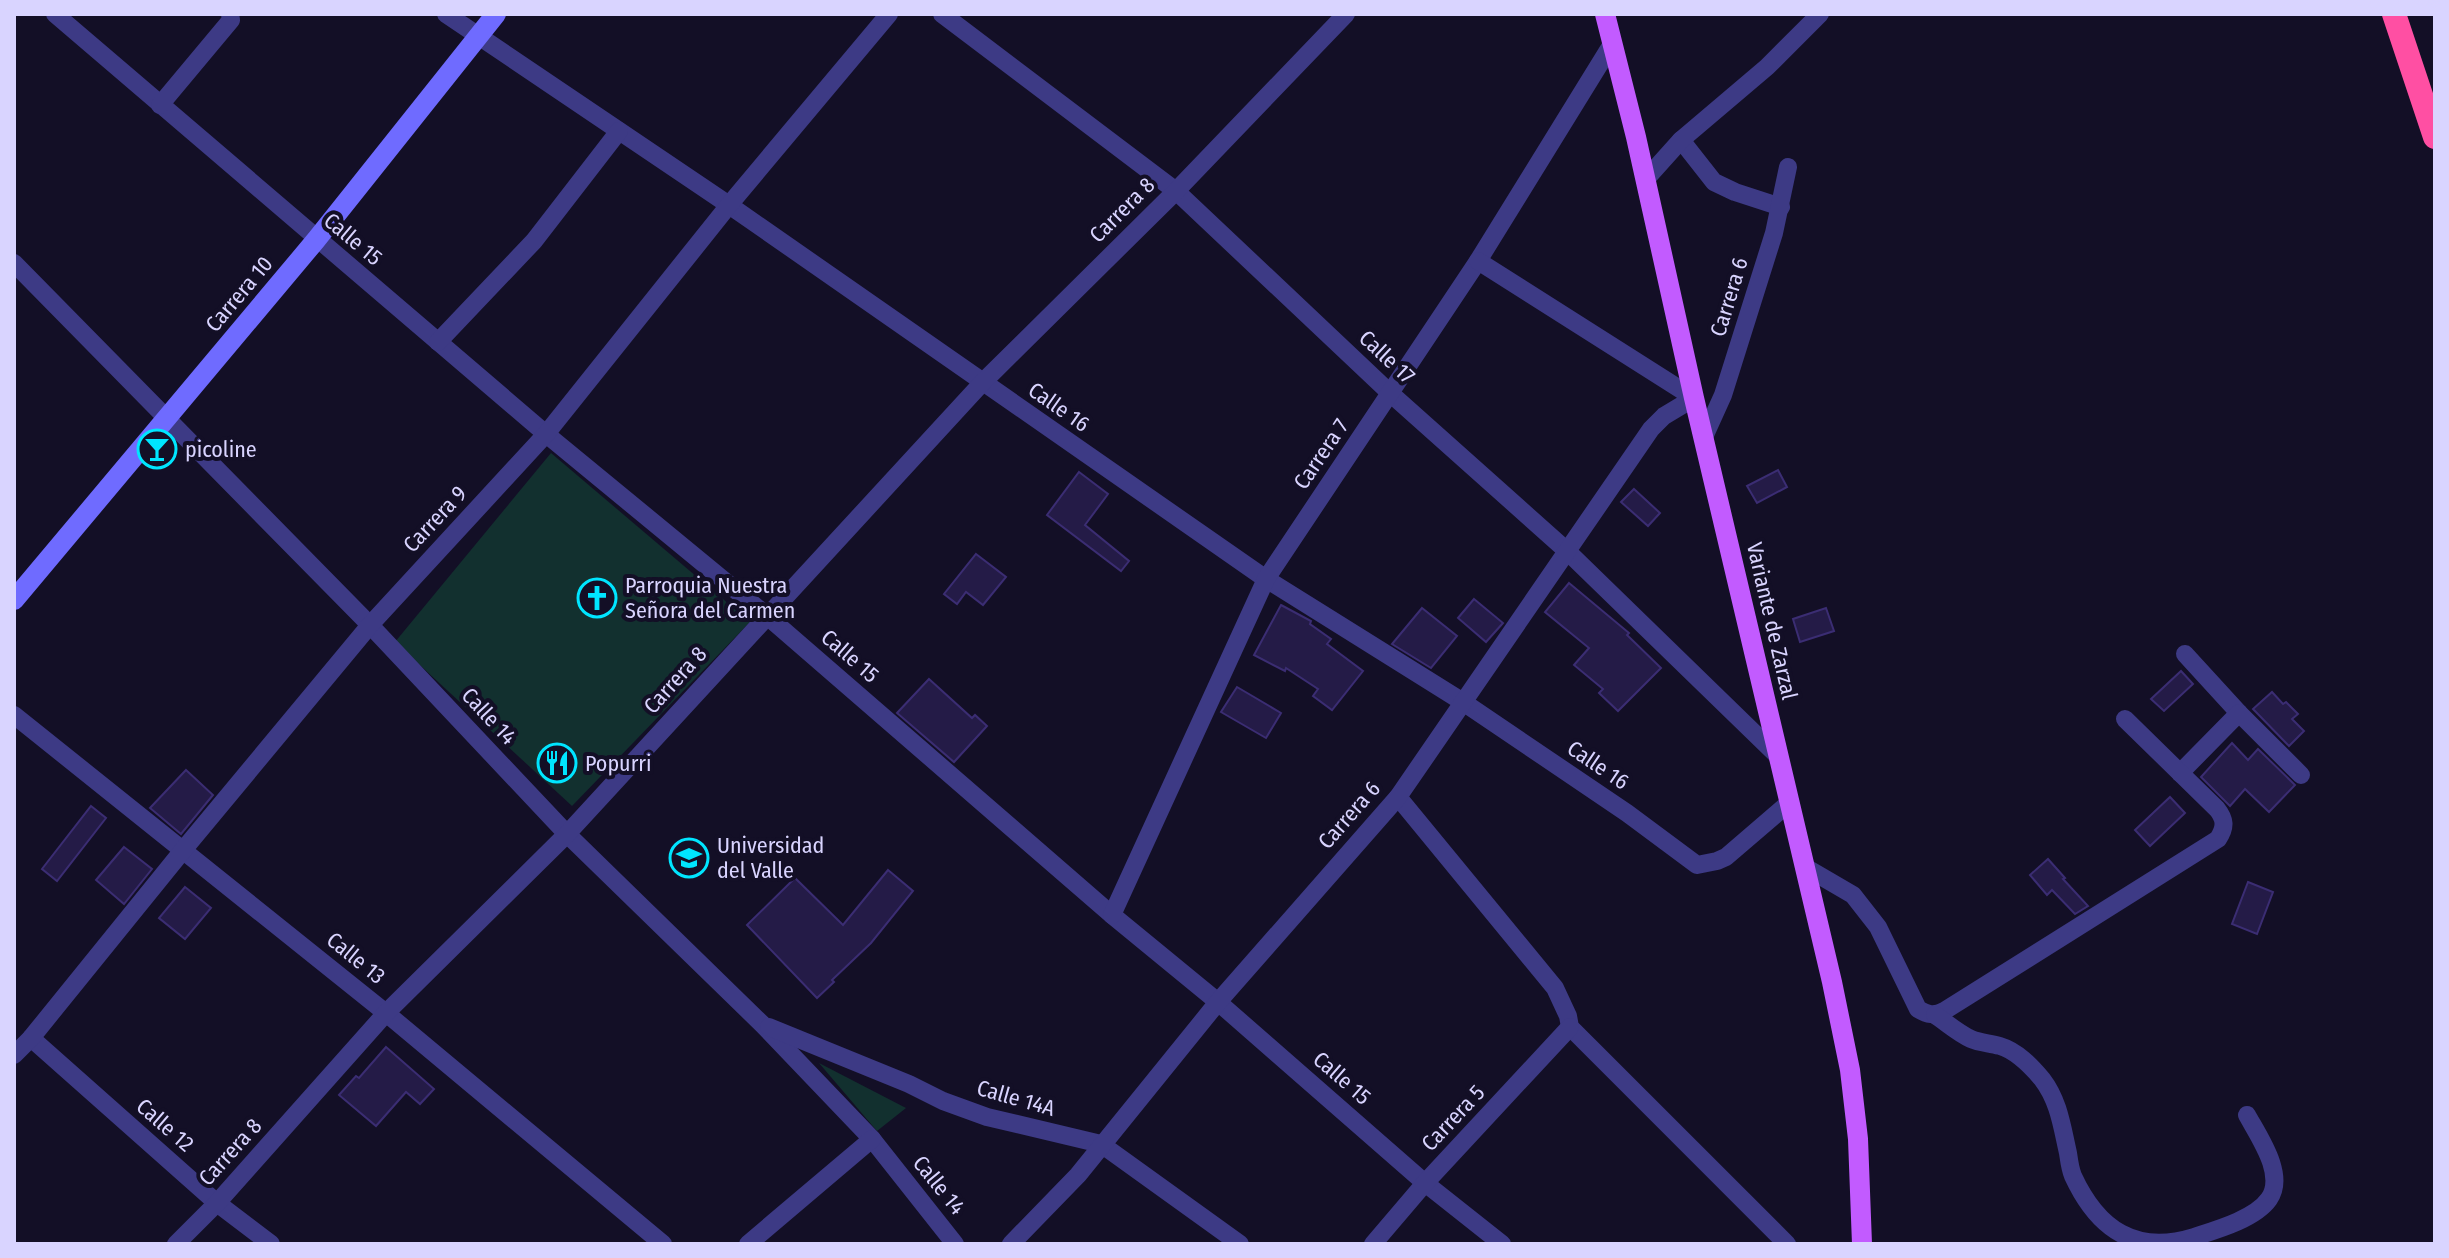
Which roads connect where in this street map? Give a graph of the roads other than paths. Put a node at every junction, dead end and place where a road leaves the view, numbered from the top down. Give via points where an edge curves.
1 (55, 14) edge
2 (230, 14) edge
3 (446, 14) edge
4 (496, 14) edge
5 (889, 14) edge
6 (942, 14) edge
7 (1346, 14) edge
8 (1605, 14) edge
9 (1820, 14) edge
10 (2394, 14) edge
11 (478, 37) junction
12 (1612, 44) junction
13 (160, 105) junction
14 (619, 131) junction
15 (2435, 137) edge
16 (1681, 140) junction
17 (1788, 167) dead end
18 (1646, 179) junction
19 (1176, 191) junction
20 (729, 205) junction
21 (1781, 207) junction
22 (316, 240) junction
23 (1478, 261) junction
24 (14, 263) edge
25 (438, 342) junction
26 (982, 383) junction
27 (1390, 393) junction
28 (1694, 398) junction
29 (168, 418) junction
30 (546, 434) junction
31 (1704, 437) junction
32 (1567, 551) junction
33 (1266, 579) junction
34 (14, 600) edge
35 (766, 615) junction
36 (370, 625) junction
37 (2185, 654) dead end
38 (1463, 702) junction
39 (2239, 713) junction
40 (14, 715) edge
41 (2125, 719) dead end
42 (1779, 757) junction
43 (2180, 773) junction
44 (2301, 775) dead end
45 (1398, 797) junction
46 (1790, 802) junction
47 (567, 834) junction
48 (184, 849) junction
49 (1805, 867) junction
50 (1112, 915) junction
51 (1218, 1002) junction
52 (386, 1013) junction
53 (1935, 1015) junction
54 (762, 1024) junction
55 (1570, 1027) junction
56 (31, 1038) junction
57 (14, 1055) edge
58 (2247, 1115) dead end
59 (872, 1139) junction
60 (1101, 1144) junction
61 (1425, 1183) junction
62 (217, 1203) junction
63 (176, 1244) edge
64 (271, 1244) edge
65 (663, 1244) edge
66 (748, 1244) edge
67 (955, 1244) edge
68 (1011, 1244) edge
69 (1240, 1244) edge
70 (1373, 1244) edge
71 (1502, 1244) edge
72 (1787, 1244) edge
73 (1862, 1244) edge

1 - 13 street, Calle 15
2 - 13 street via 231,20
3 - 11 street, Calle 16
4 - 11 street, Carrera 10
5 - 20 street, Carrera 9
6 - 19 street, Calle 17
7 - 19 street, Carrera 8
8 - 12 main road, Variante de Zarzal
9 - 16 street
10 - 15 highway
11 - 14 street, Calle 16
11 - 22 street, Carrera 10
12 - 18 main road, Variante de Zarzal
12 - 23 street, Carrera 7
13 - 22 street, Calle 15
14 - 20 street, Calle 16
14 - 25 street via 534,241
16 - 18 street
16 - 21 street via 1714,182
17 - 21 street, Carrera 6
18 - 28 main road, Variante de Zarzal
19 - 26 street, Carrera 8
19 - 27 street, Calle 17
20 - 26 street, Calle 16
20 - 30 street, Carrera 9
21 - 31 street, Carrera 6 via 1723,395
22 - 25 street, Calle 15
22 - 29 street, Carrera 10
23 - 27 street, Carrera 7
23 - 28 street
24 - 29 street, Calle 14
25 - 30 street, Calle 15
26 - 33 street, Calle 16
26 - 35 street, Carrera 8
27 - 32 street, Calle 17
27 - 33 street, Carrera 7
28 - 31 main road, Variante de Zarzal
28 - 32 street, Carrera 6 via 1651,429
29 - 34 street, Carrera 10
29 - 36 street, Calle 14
30 - 35 street, Calle 15
30 - 36 street, Carrera 9
31 - 42 main road, Variante de Zarzal
32 - 38 street, Carrera 6
32 - 42 street, Calle 17
33 - 38 street, Calle 16
33 - 50 street, Carrera 7
35 - 47 street, Carrera 8
35 - 50 street, Calle 15
36 - 47 street, Calle 14
36 - 48 street, Carrera 9
37 - 39 street
38 - 45 street, Carrera 6
38 - 46 street, Calle 16 via 1697,865 1726,857
39 - 43 street
39 - 44 street
40 - 48 street, Calle 13
41 - 43 street
42 - 46 main road, Variante de Zarzal
43 - 53 street via 2223,817 2218,839
45 - 51 street, Carrera 6
45 - 55 street via 1555,988
46 - 49 main road, Variante de Zarzal
47 - 52 street, Carrera 8
47 - 54 street, Calle 14
48 - 52 street, Calle 13
48 - 56 street, Carrera 9
49 - 53 street via 1853,895 1878,927 1918,1009
49 - 73 main road, Variante de Zarzal via 1850,1070
50 - 51 street, Calle 15
51 - 60 street, Carrera 6
51 - 61 street, Calle 15
52 - 62 street, Carrera 8
52 - 65 street, Calle 13
53 - 58 street via 1967,1037 2011,1050 2043,1080 2056,1100 2072,1175 2094,1210 2126,1238 2182,1240 2257,1211 2270,1198 2272,1166
54 - 59 street, Calle 14
54 - 60 street, Calle 14A via 987,1117
55 - 61 street, Carrera 5
55 - 72 street
56 - 57 street, Carrera 9
56 - 62 street, Calle 12
59 - 66 street
59 - 67 street, Calle 14
60 - 68 street, Carrera 6
60 - 69 street, Calle 14A
61 - 70 street, Carrera 5
61 - 71 street, Calle 15
62 - 63 street, Carrera 8
62 - 64 street, Calle 12

